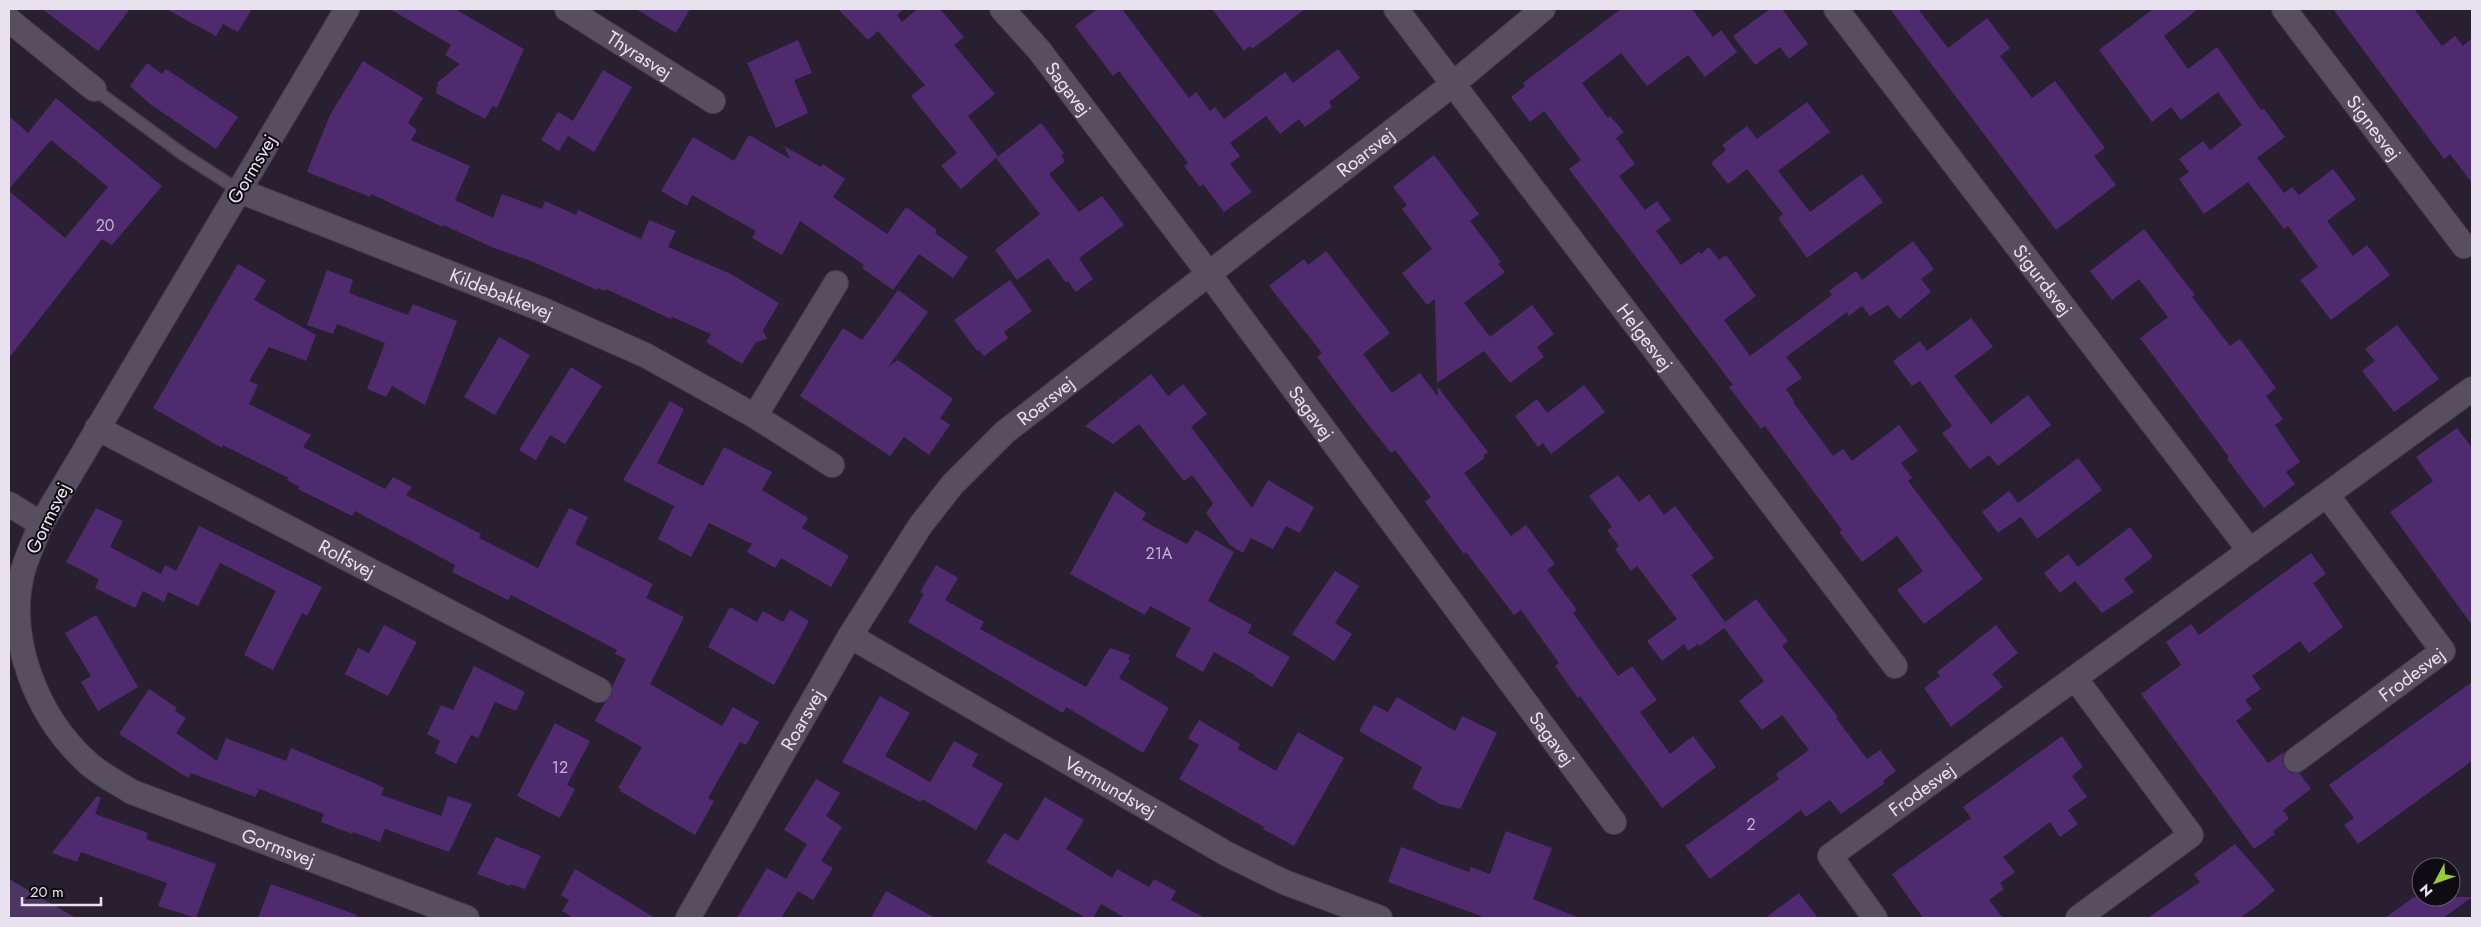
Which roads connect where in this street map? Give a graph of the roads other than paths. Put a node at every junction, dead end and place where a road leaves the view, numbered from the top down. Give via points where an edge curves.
1 (347, 9) edge
2 (567, 9) edge
3 (1002, 9) edge
4 (1396, 9) edge
5 (1543, 9) edge
6 (1836, 9) edge
7 (2284, 9) edge
8 (9, 20) edge
9 (1453, 84) junction
10 (94, 89) joint
11 (713, 101) dead end
12 (240, 191) junction
13 (2464, 246) dead end
14 (1209, 275) junction
15 (836, 283) dead end
16 (2472, 389) edge
17 (755, 416) junction
18 (97, 428) junction
19 (832, 465) dead end
20 (2327, 495) junction
21 (9, 504) edge
22 (41, 524) junction
23 (2250, 551) junction
24 (850, 636) junction
25 (1895, 666) dead end
26 (2075, 678) junction
27 (599, 690) dead end
28 (2296, 760) dead end
29 (1614, 822) dead end
30 (467, 918) edge
31 (688, 918) edge
32 (1380, 918) edge
33 (1875, 918) edge
34 (2078, 918) edge

1 - 12 street, Gormsvej
2 - 11 street, Thyrasvej
3 - 14 street, Sagavej via 1039,50
4 - 9 street, Helgesvej
5 - 9 street, Roarsvej
6 - 23 street, Sigurdsvej
7 - 13 street, Signesvej
8 - 10 street
9 - 14 street, Roarsvej
9 - 25 street, Helgesvej
10 - 12 lane via 184,155
12 - 17 street, Kildebakkevej via 541,309 645,355
12 - 18 street, Gormsvej
14 - 24 street, Roarsvej via 1005,432 952,485 920,526
14 - 29 street, Sagavej
15 - 17 street
16 - 20 street, Frodesvej
17 - 19 street, Kildebakkevej
18 - 22 street, Gormsvej
18 - 27 street, Rolfsvej
20 - 23 street, Frodesvej
20 - 28 street, Frodesvej via 2443,651
21 - 22 street
22 - 30 street, Gormsvej via 23,570 19,612 24,654 35,689 54,724 88,764 132,792
23 - 26 street, Frodesvej
24 - 31 street, Roarsvej
24 - 32 street, Vermundsvej via 1227,854 1284,882
26 - 33 street, Frodesvej via 1830,856
26 - 34 street via 2191,835

